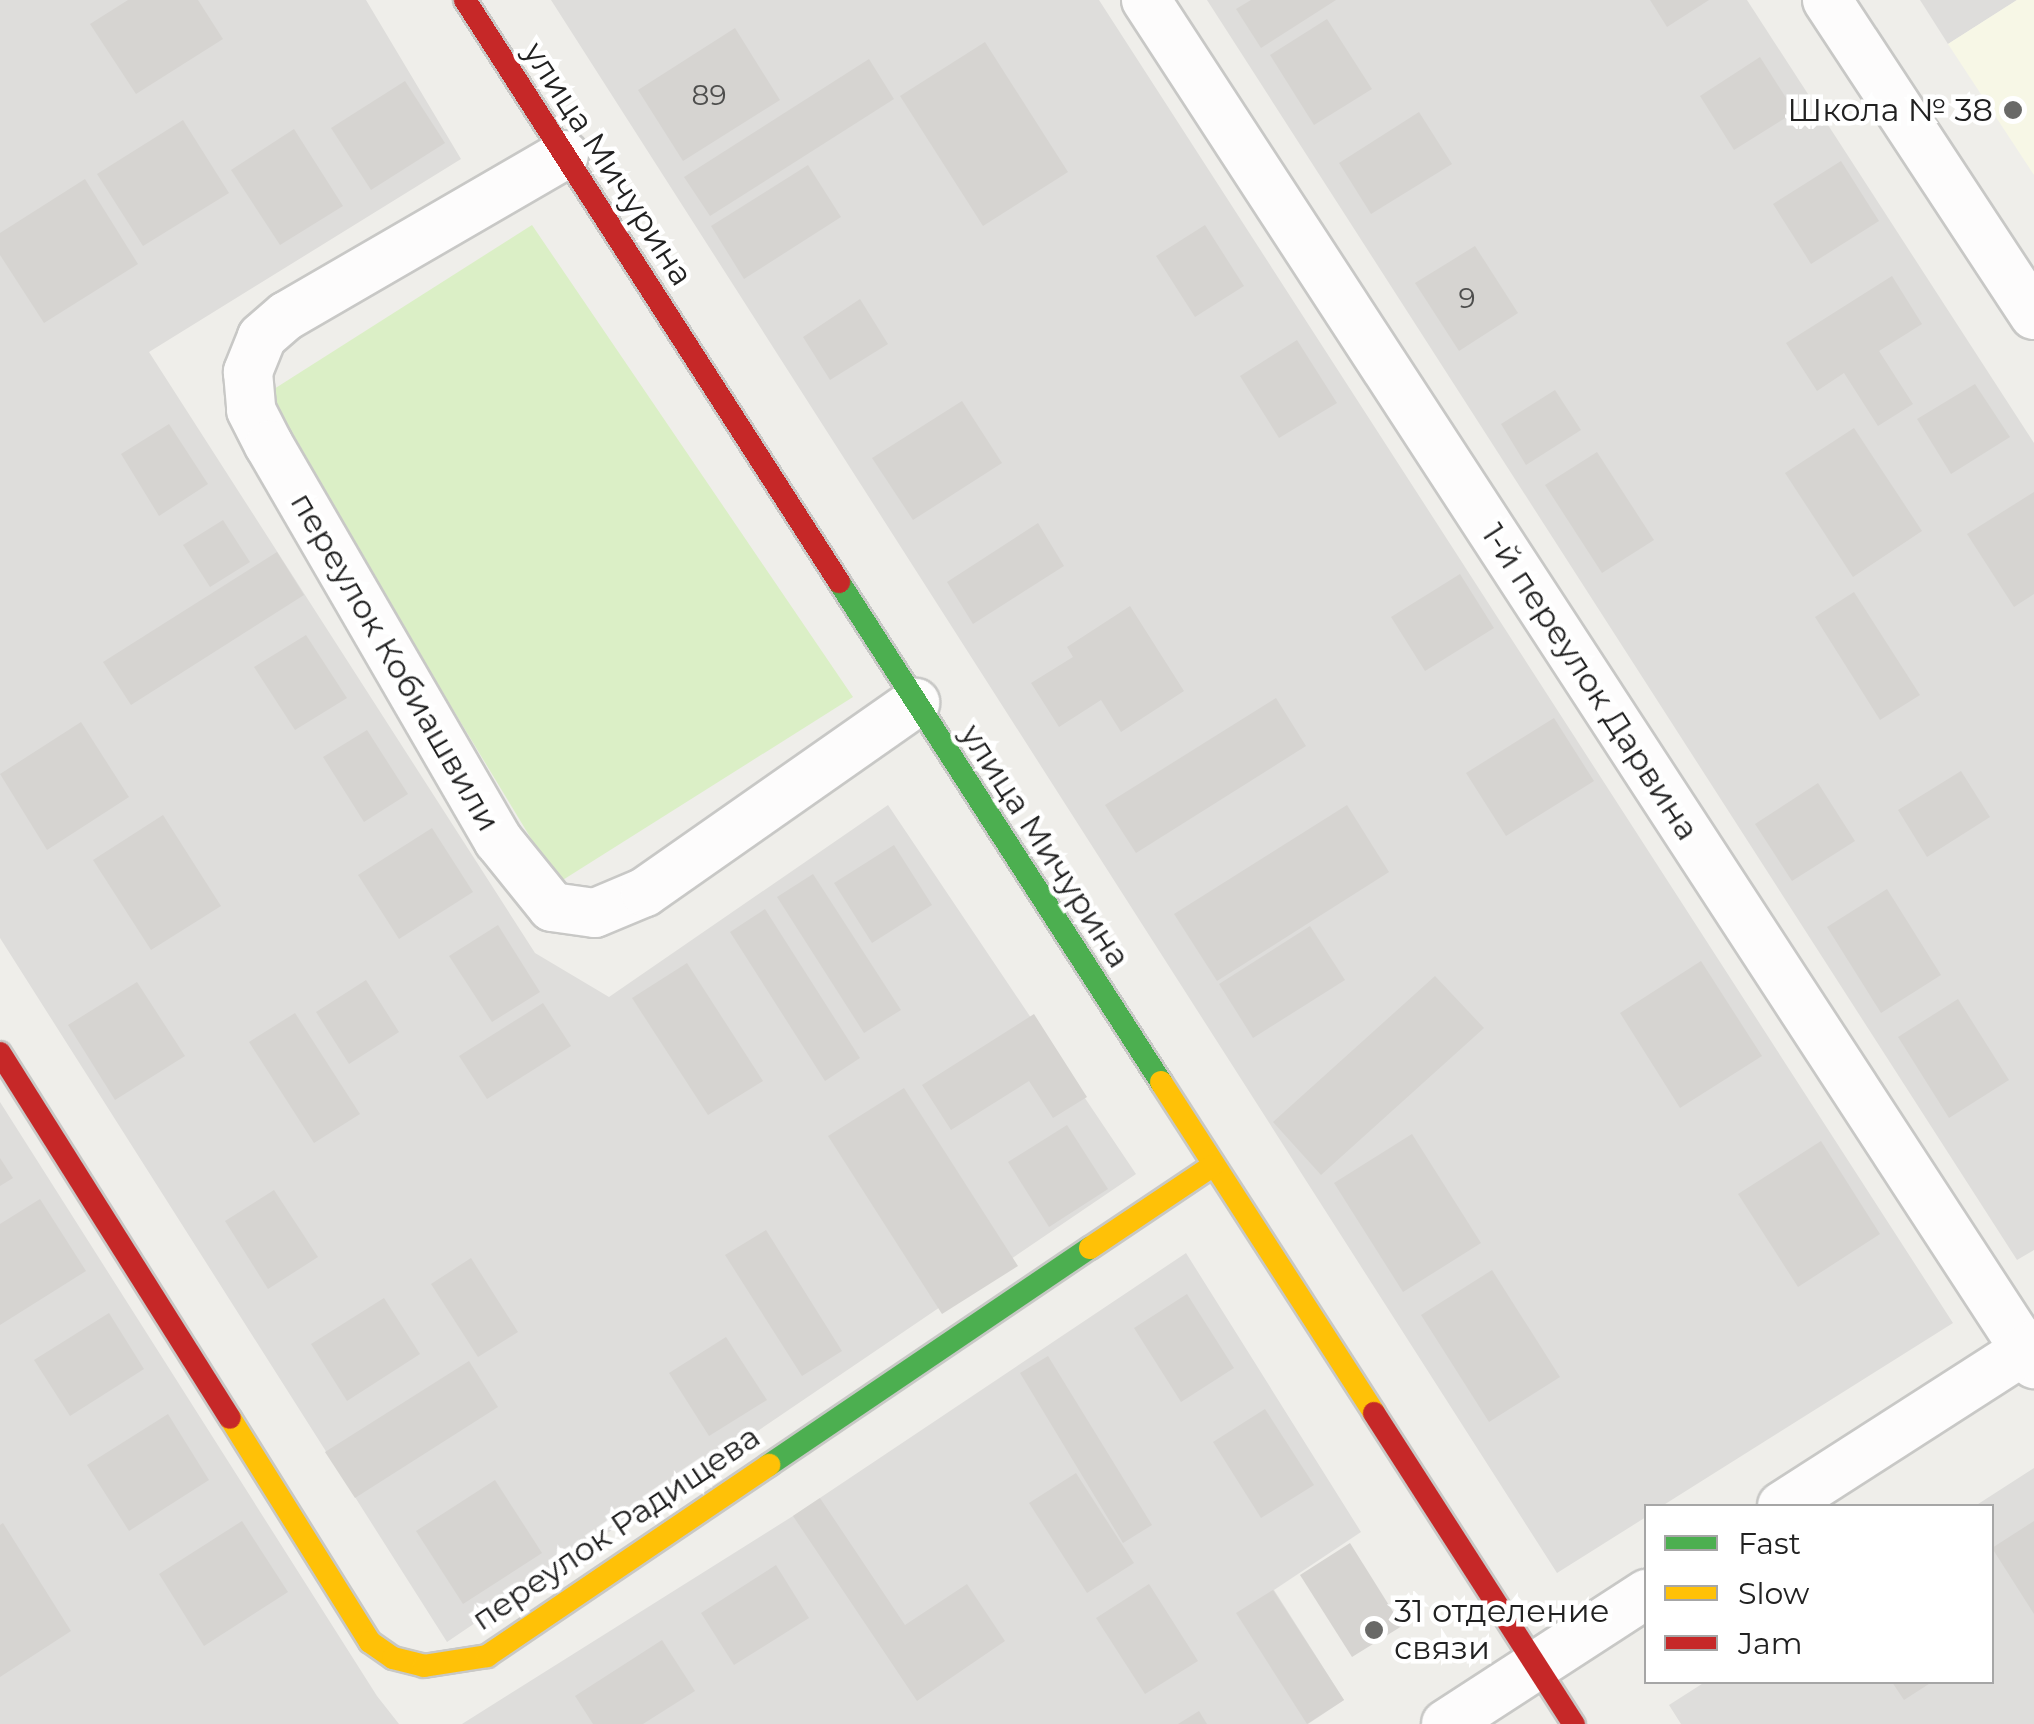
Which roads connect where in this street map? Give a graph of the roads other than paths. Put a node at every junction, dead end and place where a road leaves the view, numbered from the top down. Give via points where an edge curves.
1 (466, 0) edge
2 (1146, 0) edge
3 (1826, 0) edge
4 (564, 155) junction
5 (2034, 315) edge
6 (915, 702) junction
7 (0, 1052) edge
8 (1212, 1166) junction
9 (2031, 1352) edge
10 (1785, 1504) edge
11 (1644, 1595) edge
12 (1537, 1665) junction
13 (1446, 1724) edge
14 (1574, 1724) edge

1 - 4 street, улица Мичурина
2 - 9 street, 1-й переулок Дарвина
3 - 5 street
4 - 6 street, улица Мичурина
4 - 6 street, переулок Кобиашвили via 286,316 262,337 248,372 251,410 269,445 498,840 552,906 596,913 645,892
6 - 8 street, улица Мичурина
7 - 8 street, переулок Радищева via 370,1642 393,1658 424,1666 487,1656
8 - 12 street, улица Мичурина
9 - 10 street
11 - 12 street
12 - 13 street
12 - 14 street, улица Мичурина

